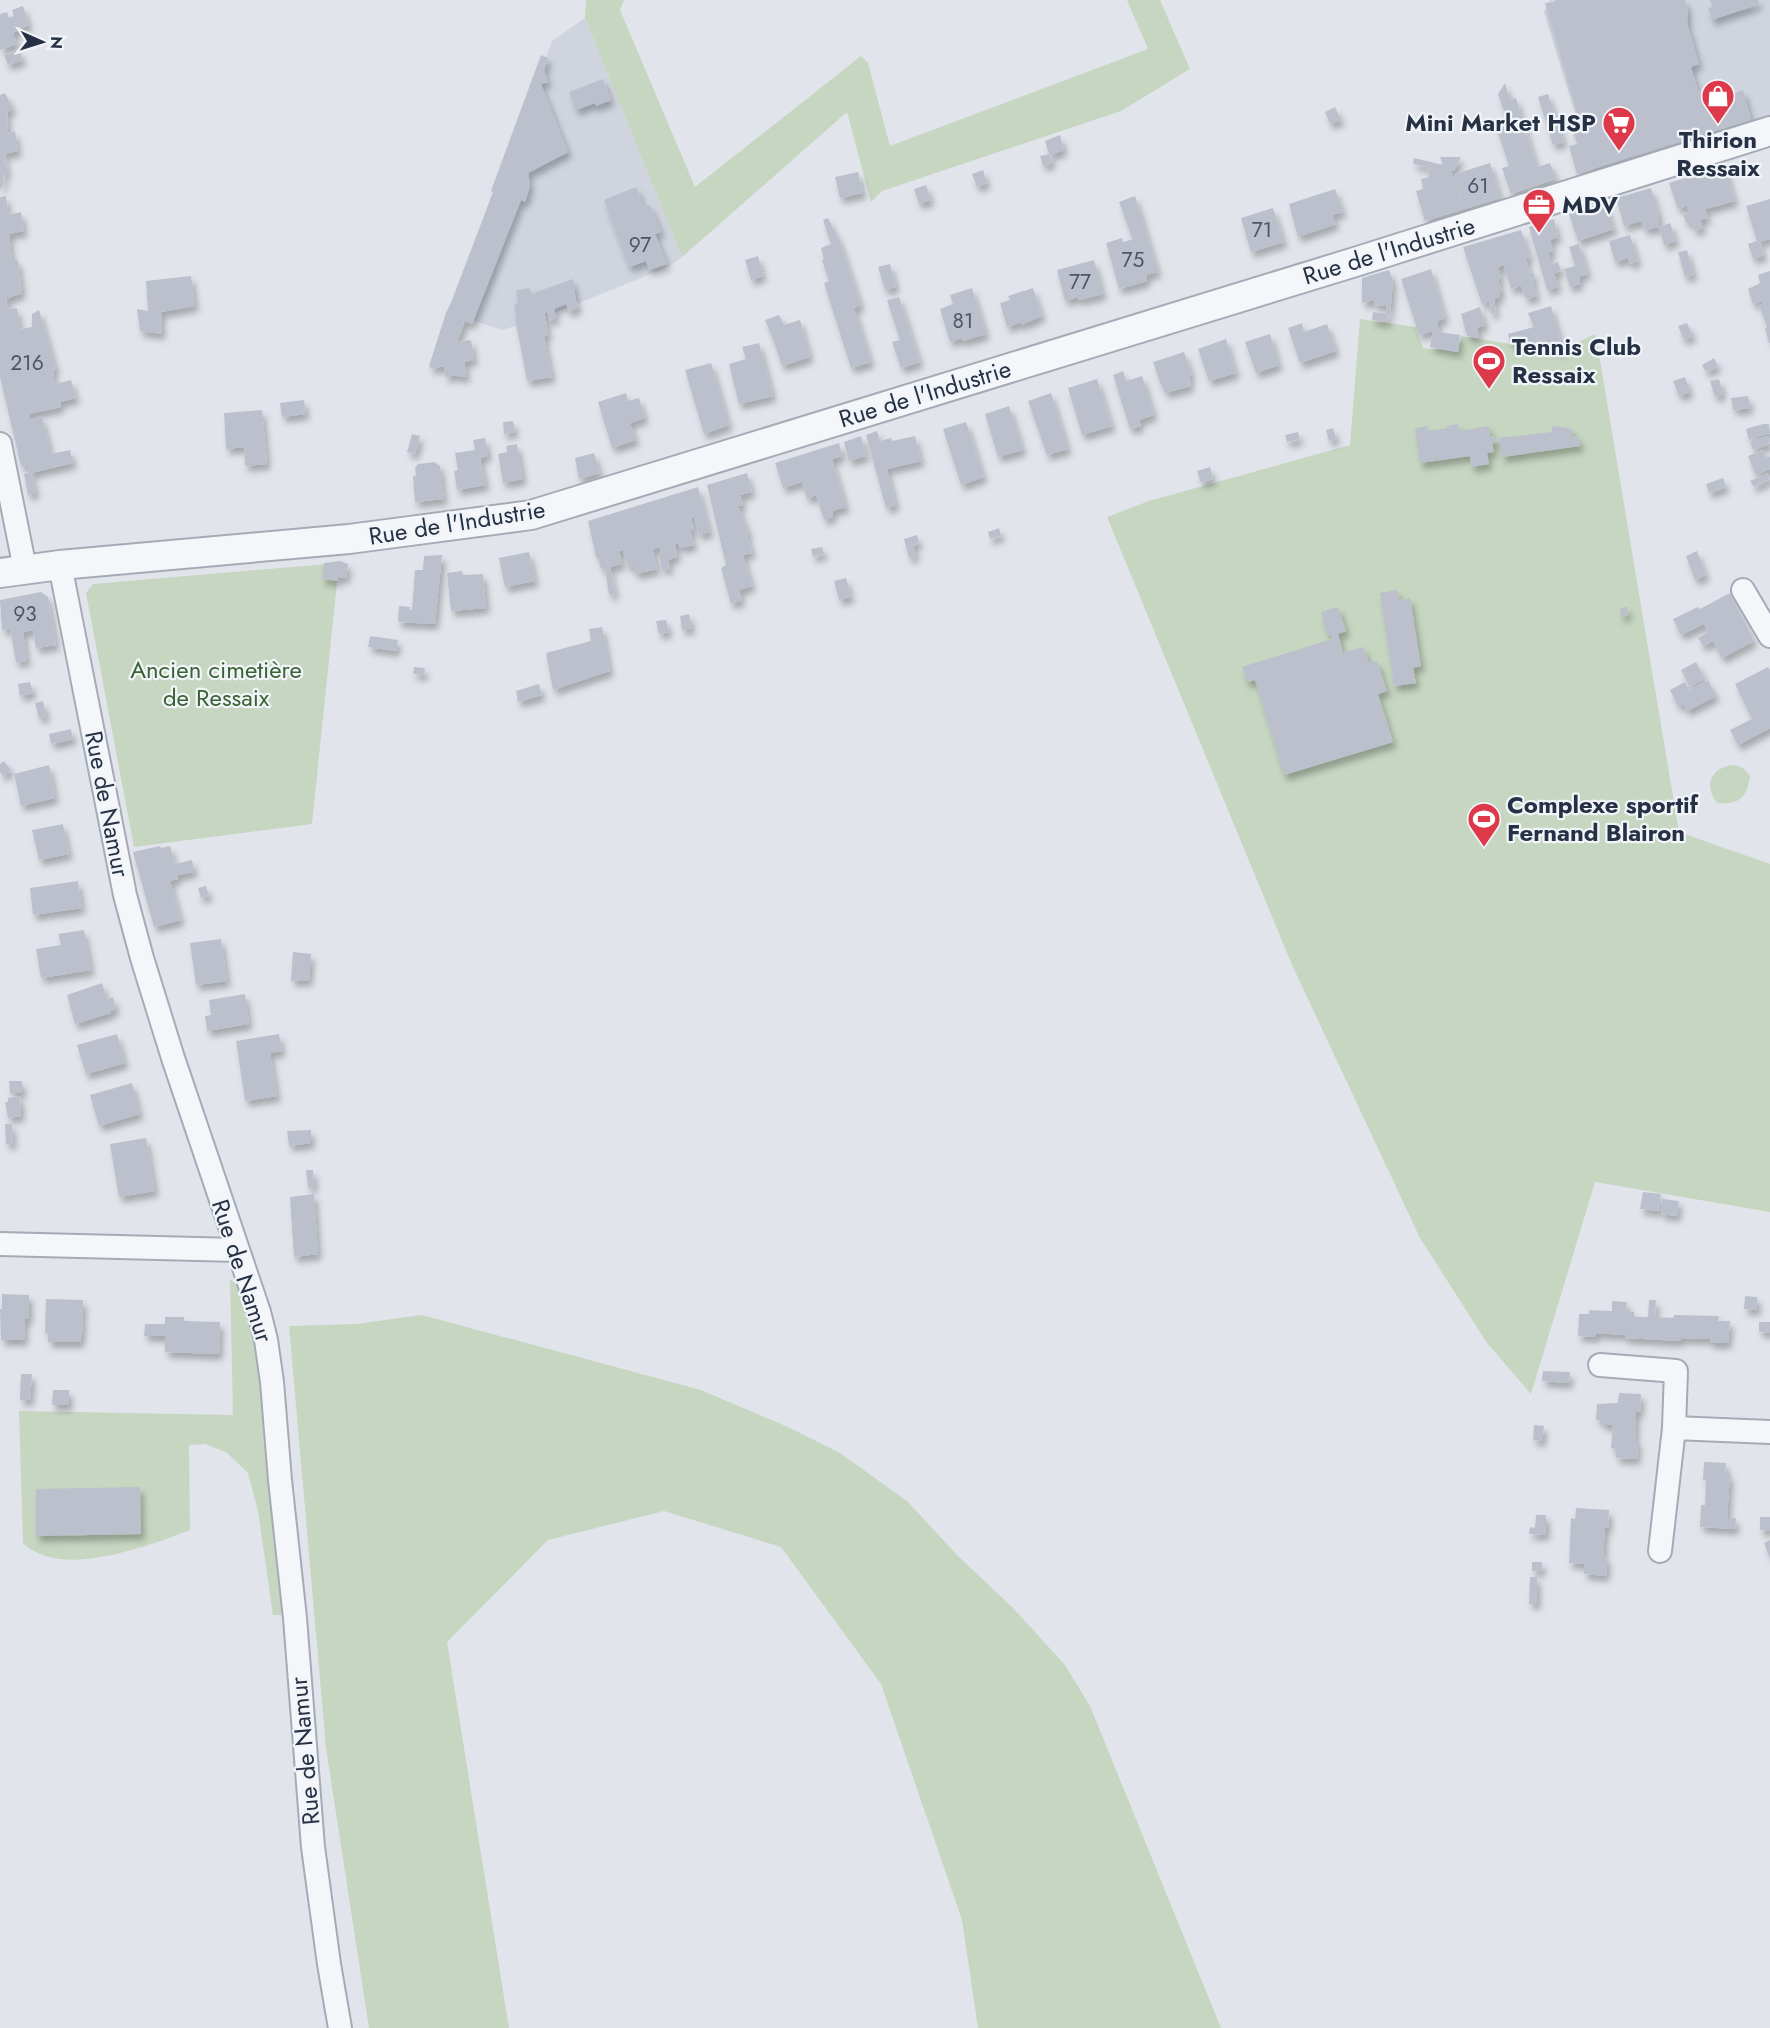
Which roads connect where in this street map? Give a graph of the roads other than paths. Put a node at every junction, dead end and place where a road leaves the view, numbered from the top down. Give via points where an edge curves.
1 (1770, 131) edge
2 (0, 444) edge
3 (60, 565) junction
4 (13, 571) edge
5 (1743, 590) dead end
6 (1770, 636) edge
7 (0, 1244) edge
8 (237, 1250) junction
9 (1600, 1365) dead end
10 (1674, 1428) junction
11 (1770, 1432) edge
12 (1660, 1551) dead end
13 (340, 2028) edge

1 - 3 street, Rue de l'Industrie via 531,515 349,539
2 - 4 street
3 - 4 street, Rue de l'Industrie
3 - 8 street, Rue de Namur via 141,958
5 - 6 street
7 - 8 street
8 - 13 street, Rue de Namur via 259,1312 272,1382 313,1847
9 - 10 street via 1676,1371
10 - 11 street
10 - 12 street

